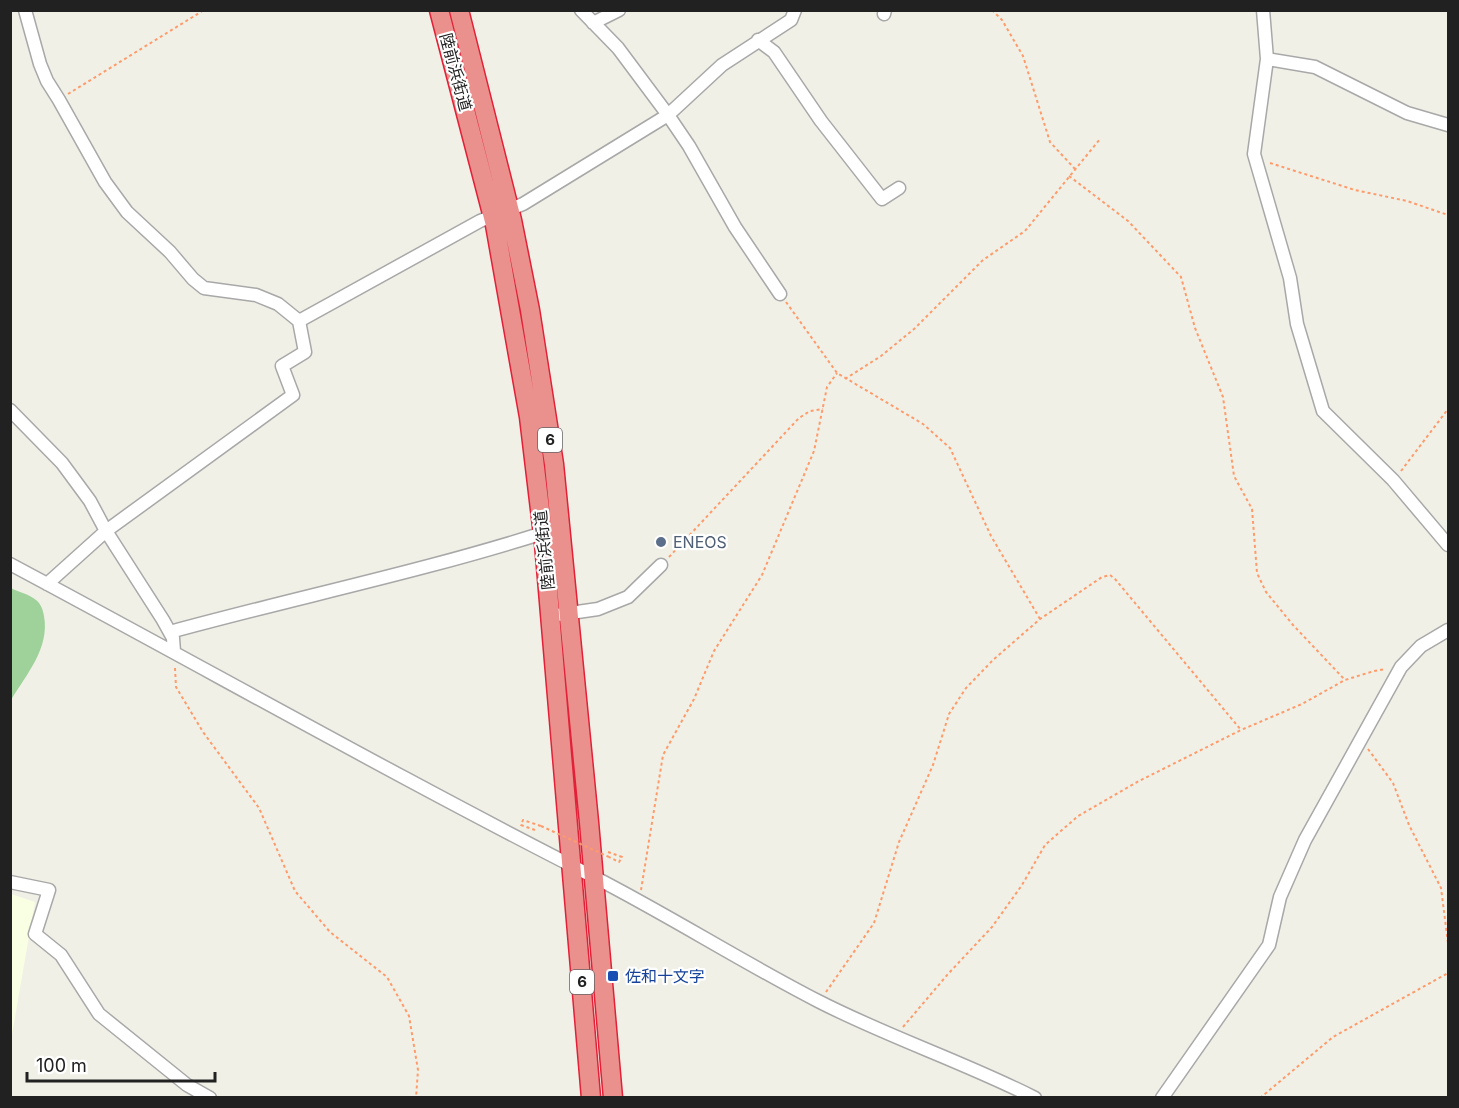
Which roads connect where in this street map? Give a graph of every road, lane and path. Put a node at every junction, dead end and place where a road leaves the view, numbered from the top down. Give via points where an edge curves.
1 (25, 10) edge
2 (204, 10) edge
3 (439, 10) edge
4 (459, 10) edge
5 (581, 10) edge
6 (619, 10) edge
7 (795, 10) edge
8 (992, 10) edge
9 (1263, 10) edge
10 (593, 23) junction
11 (758, 40) junction
12 (1267, 59) junction
13 (59, 100) junction
14 (668, 115) junction
15 (1449, 125) edge
16 (1101, 139) dead end
17 (1255, 158) junction
18 (1075, 169) junction
19 (1069, 176) junction
20 (899, 188) dead end
21 (510, 209) junction
22 (1449, 215) edge
23 (492, 216) junction
24 (780, 294) joint
25 (299, 321) junction
26 (837, 373) junction
27 (845, 379) junction
28 (823, 409) junction
29 (1449, 409) edge
30 (10, 410) edge
31 (1393, 480) junction
32 (106, 531) junction
33 (543, 533) junction
34 (1449, 545) edge
35 (10, 564) edge
36 (661, 565) joint
37 (47, 584) junction
38 (570, 614) junction
39 (550, 616) junction
40 (1040, 619) junction
41 (1449, 630) edge
42 (170, 632) junction
43 (174, 652) junction
44 (1401, 667) junction
45 (1345, 680) junction
46 (1241, 730) junction
47 (1362, 740) junction
48 (535, 830) dead end
49 (605, 850) dead end
50 (572, 867) junction
51 (594, 877) junction
52 (10, 882) edge
53 (639, 902) junction
54 (1449, 943) edge
55 (1449, 973) edge
56 (819, 1002) junction
57 (895, 1036) junction
58 (210, 1098) edge
59 (416, 1098) edge
60 (591, 1098) edge
61 (613, 1098) edge
62 (1035, 1098) edge
63 (1162, 1098) edge
64 (1260, 1098) edge

1 - 13 street via 40,64
2 - 13 path
3 - 23 highway, 陸前浜街道 / 6
4 - 21 highway, 陸前浜街道 / 6
5 - 10 street
6 - 10 street
7 - 11 street via 791,20
8 - 18 path via 1023,56 1050,142
9 - 12 street
10 - 14 street via 618,48
11 - 14 street via 722,65
11 - 20 street via 774,52 821,122 882,199
12 - 15 street via 1315,67 1407,112
12 - 17 street
13 - 25 street via 105,182 193,279 204,288 256,295 278,304
14 - 21 street
14 - 24 street
16 - 18 path
17 - 22 path
17 - 31 street via 1323,411
18 - 19 path
19 - 27 path via 1024,231 982,260 906,336
19 - 45 path via 1128,221 1181,277 1195,328 1223,397 1234,476 1252,509 1257,573 1266,592 1293,625
21 - 23 street
21 - 38 highway, 陸前浜街道 / 6 via 554,464
23 - 25 street
23 - 33 highway, 陸前浜街道 / 6 via 530,417
24 - 26 path
25 - 32 street via 305,352 282,366 293,395
26 - 27 path
26 - 28 path via 827,387
27 - 40 path via 923,424 950,448 991,536
28 - 36 path via 798,418
28 - 53 path via 814,451 762,575 714,651 694,699 663,755
29 - 31 path
30 - 32 street via 62,463
31 - 34 street
32 - 37 street
32 - 42 street
33 - 39 highway, 陸前浜街道 / 6
33 - 42 street via 478,554
35 - 37 street
36 - 38 street via 628,597 598,609
37 - 43 street
38 - 39 street
38 - 51 highway, 陸前浜街道 / 6
39 - 50 highway, 陸前浜街道 / 6
40 - 46 path via 1110,575
40 - 56 path via 966,688 949,714 933,765 899,842 874,923
41 - 44 street via 1421,646
42 - 43 street
43 - 50 street
43 - 59 path via 176,687 203,732 259,808 294,891 330,932 387,977 409,1016 418,1070
44 - 45 path
44 - 47 street
45 - 46 path
46 - 57 path via 1078,816 1045,845 992,927
47 - 54 path via 1393,783 1441,888
47 - 63 street via 1305,840 1280,897 1269,945
48 - 49 path, bridge via 521,825 523,820 620,862 622,857
50 - 51 street
50 - 60 highway, 陸前浜街道 / 6
51 - 53 street
51 - 61 highway, 陸前浜街道 / 6
52 - 58 street via 50,890 35,934 61,955 99,1014
53 - 56 street
55 - 64 path via 1334,1038
56 - 57 street
57 - 62 street

